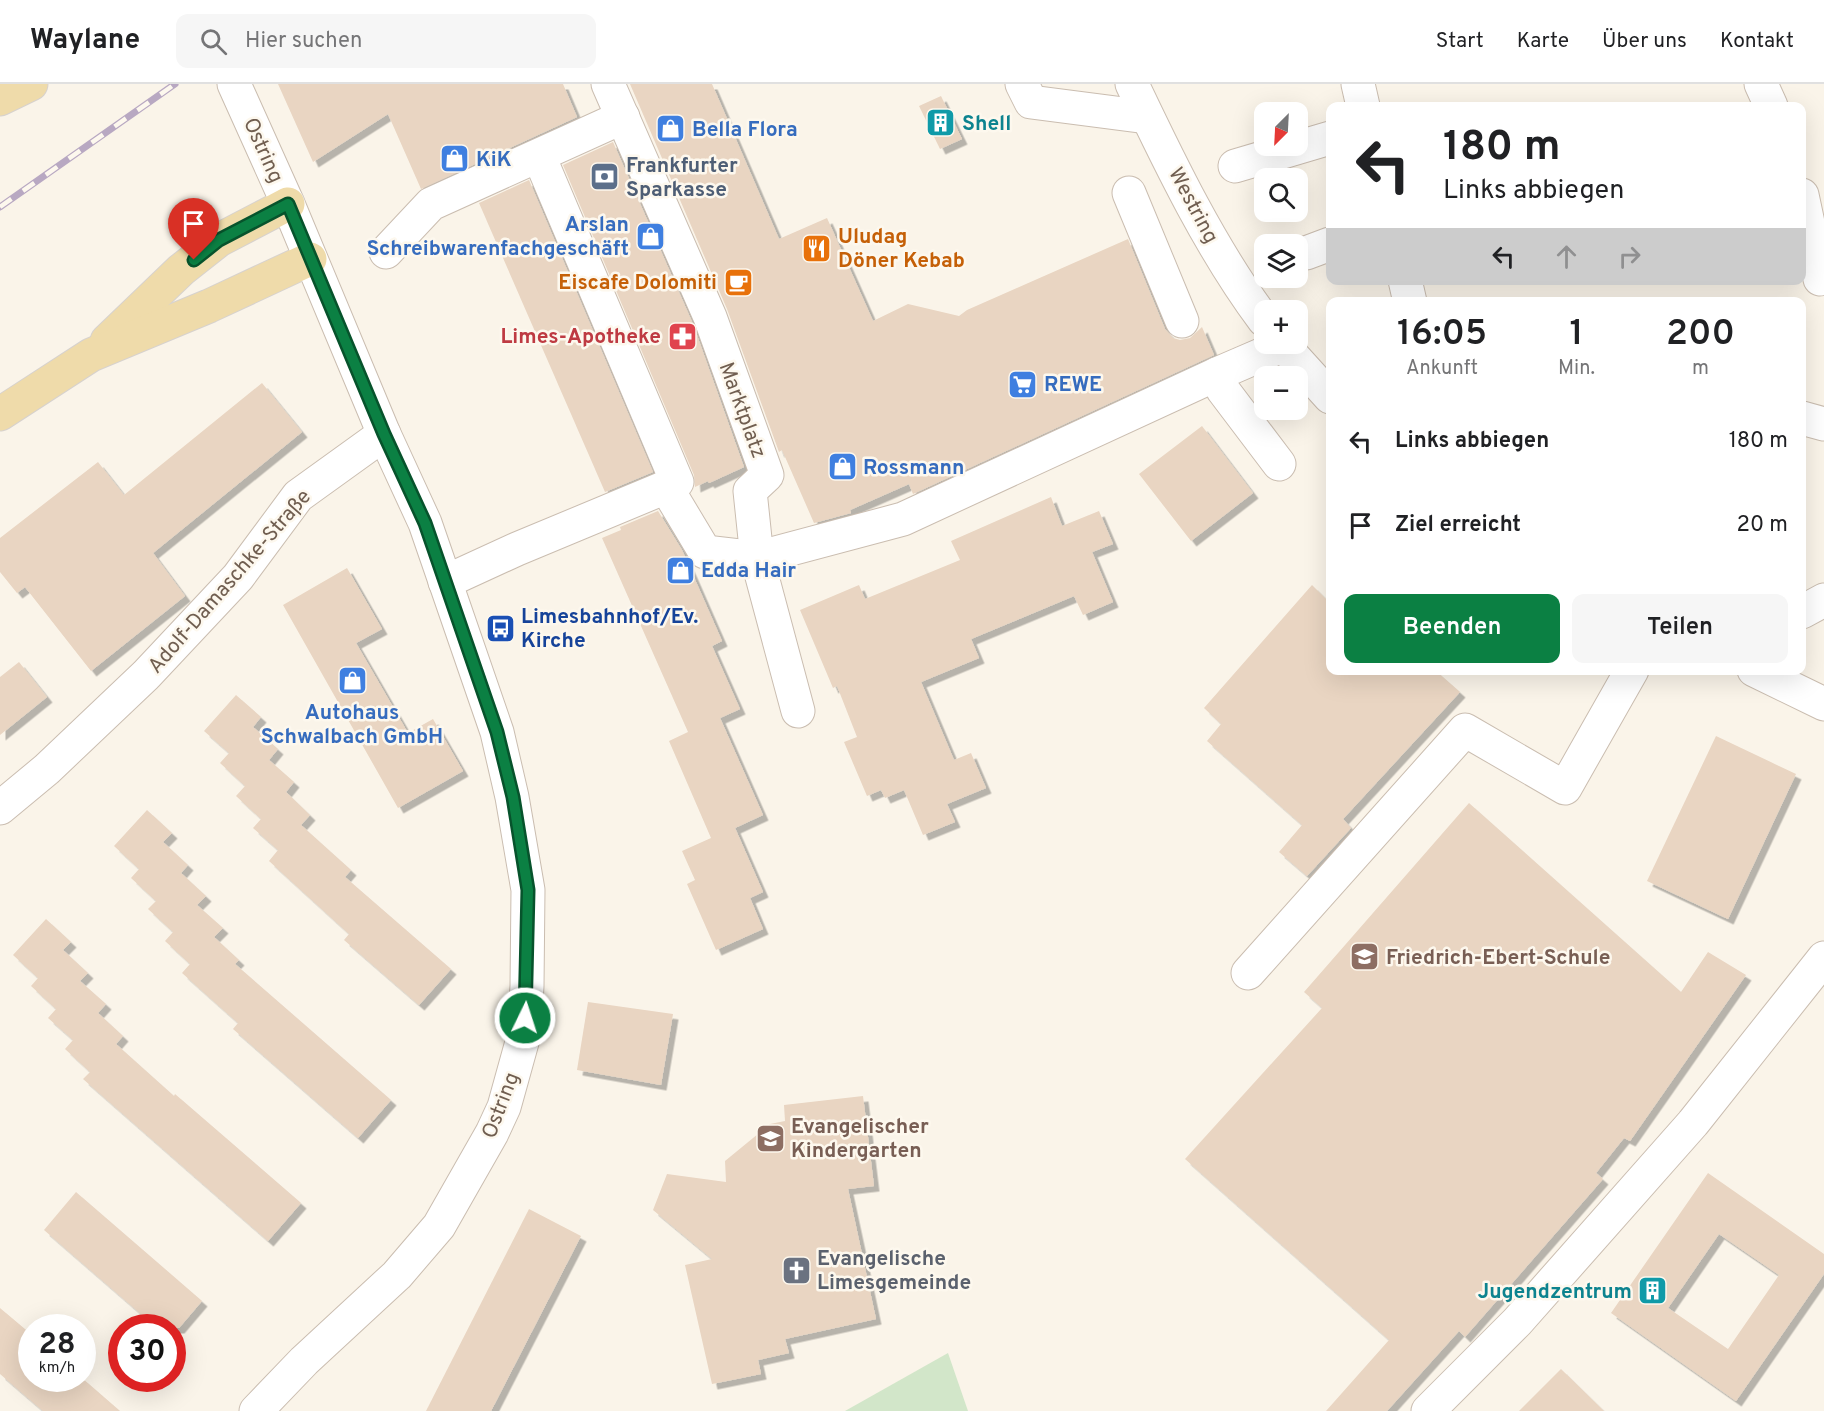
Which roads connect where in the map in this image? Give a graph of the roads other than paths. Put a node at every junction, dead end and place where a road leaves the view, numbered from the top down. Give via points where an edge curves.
1 (31, 84) edge
2 (234, 84) edge
3 (608, 84) edge
4 (1022, 84) edge
5 (1132, 84) edge
6 (1358, 84) edge
7 (1761, 84) edge
8 (0, 99) edge
9 (1362, 102) edge
10 (1769, 102) edge
11 (623, 117) junction
12 (1147, 117) junction
13 (1326, 139) edge
14 (549, 151) junction
15 (1235, 166) dead end
16 (1129, 194) dead end
17 (288, 204) junction
18 (1806, 214) edge
19 (386, 252) dead end
20 (310, 259) junction
21 (1820, 279) dead end
22 (1254, 302) edge
23 (1182, 321) dead end
24 (1254, 351) edge
25 (1293, 354) edge
26 (91, 355) junction
27 (1217, 374) junction
28 (1326, 392) edge
29 (0, 414) edge
30 (1806, 419) edge
31 (1824, 424) edge
32 (384, 434) junction
33 (1279, 464) dead end
34 (666, 487) junction
35 (757, 558) junction
36 (446, 582) junction
37 (1824, 600) edge
38 (1806, 610) edge
39 (1629, 675) edge
40 (1764, 675) edge
41 (1824, 704) edge
42 (798, 711) dead end
43 (0, 808) edge
44 (1824, 958) edge
45 (1248, 973) dead end
46 (256, 1411) edge
47 (1428, 1411) edge

1 - 8 main road
2 - 17 street, Ostring
3 - 11 street, Marktplatz
4 - 12 street via 1031,102
5 - 12 street, Westring
6 - 9 street
7 - 10 street
11 - 14 street
11 - 35 street, Marktplatz via 710,317 767,475 750,491
12 - 22 street, Westring via 1210,238
13 - 15 street
14 - 19 street via 430,204
14 - 34 street via 676,482
16 - 23 street
17 - 20 street, Ostring
17 - 26 main road via 219,240 181,270
18 - 21 street
20 - 26 main road
20 - 32 street, Ostring
24 - 27 street
25 - 28 street, Westring
26 - 29 main road
27 - 33 street via 1223,390
27 - 35 street via 903,519
30 - 31 street
32 - 36 street, Ostring via 425,523
32 - 43 street, Adolf-Damaschke-Straße via 298,496 238,577 146,675
34 - 35 street via 705,552
34 - 36 street
35 - 42 street, Marktplatz
36 - 46 street, Ostring via 497,732 513,797 528,890 524,1035 504,1107 439,1226 397,1275
37 - 38 street
39 - 45 street via 1564,788 1465,730
40 - 41 street
44 - 47 street via 1693,1123 1517,1322

